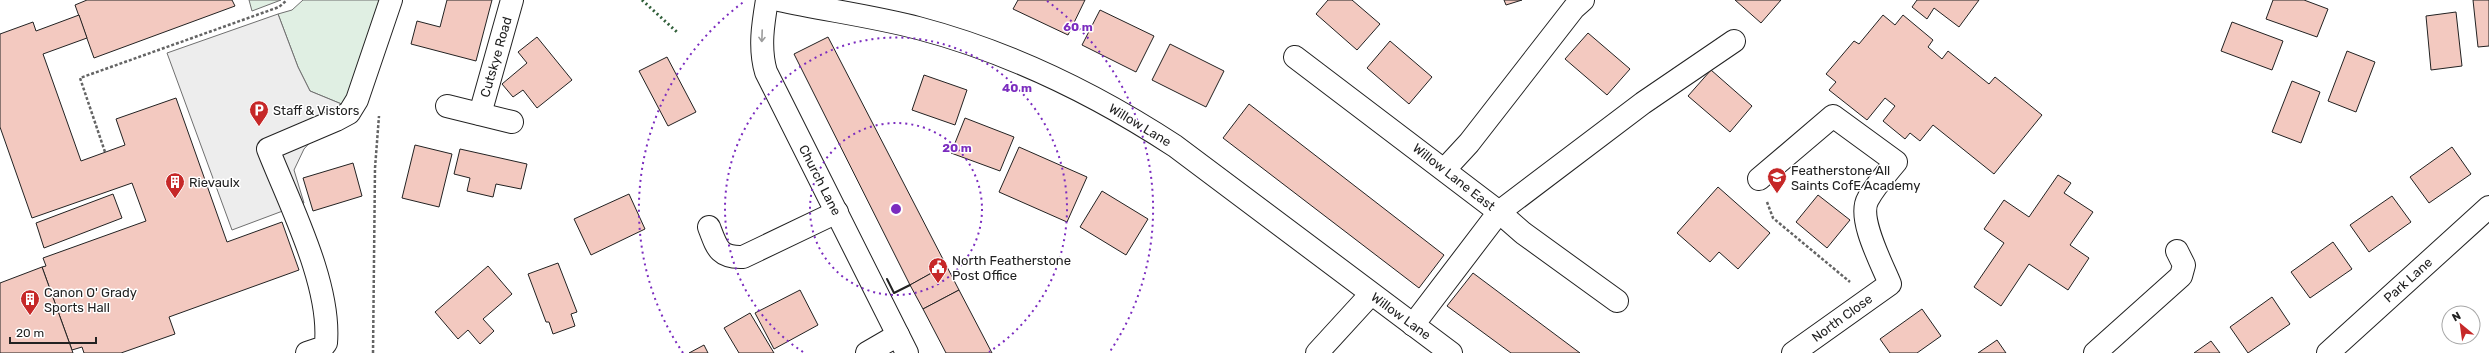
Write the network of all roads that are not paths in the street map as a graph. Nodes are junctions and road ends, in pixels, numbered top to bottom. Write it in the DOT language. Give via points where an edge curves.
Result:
graph roads {
  1 [pos="391,0"];
  2 [pos="512,0"];
  3 [pos="778,0"];
  4 [pos="1583,0"];
  5 [pos="1734,40"];
  6 [pos="1295,57"];
  7 [pos="447,106"];
  8 [pos="480,114"];
  9 [pos="512,122"];
  10 [pos="1445,169"];
  11 [pos="1759,179"];
  12 [pos="2489,206"];
  13 [pos="837,212"];
  14 [pos="1499,212"];
  15 [pos="709,227"];
  16 [pos="2177,251"];
  17 [pos="1371,294"];
  18 [pos="1617,301"];
  19 [pos="1412,325"];
  20 [pos="903,344"];
  21 [pos="307,353"];
  22 [pos="867,353"];
  23 [pos="1317,353"];
  24 [pos="1451,353"];
  25 [pos="1794,353"];
  26 [pos="2095,353"];
  27 [pos="2328,353"];
  1 -- 21 [label="street" via="357,100 348,113 268,149 312,260 328,321 326,343 322,348"];
  2 -- 8 [label="street, Cutskye Road"];
  3 -- 13 [label="street, Church Lane, one-way" via="762,36 762,59 766,72"];
  3 -- 17 [label="street, Willow Lane" via="918,28 1012,61 1090,96 1133,118 1175,146"];
  4 -- 10 [label="street" via="1574,8 1469,143"];
  5 -- 14 [label="street" via="1643,103"];
  6 -- 10 [label="street, Willow Lane East"];
  7 -- 8 [label="street, Cutskye Road"];
  8 -- 9 [label="street, Cutskye Road"];
  10 -- 14 [label="street, Willow Lane East"];
  11 -- 25 [label="street, North Close" via="1833,116 1896,162 1867,200 1865,214 1871,237 1890,284"];
  12 -- 27 [label="street, Park Lane"];
  13 -- 15 [label="street" via="744,257 728,257 721,253"];
  13 -- 20 [label="street, Church Lane"];
  14 -- 18 [label="street" via="1523,233"];
  14 -- 19 [label="street, Willow Lane East"];
  16 -- 26 [label="street" via="2184,265 2181,276"];
  17 -- 19 [label="street, Willow Lane"];
  17 -- 23 [label="street"];
  19 -- 24 [label="street, Willow Lane"];
  20 -- 22 [label="street"];
}
